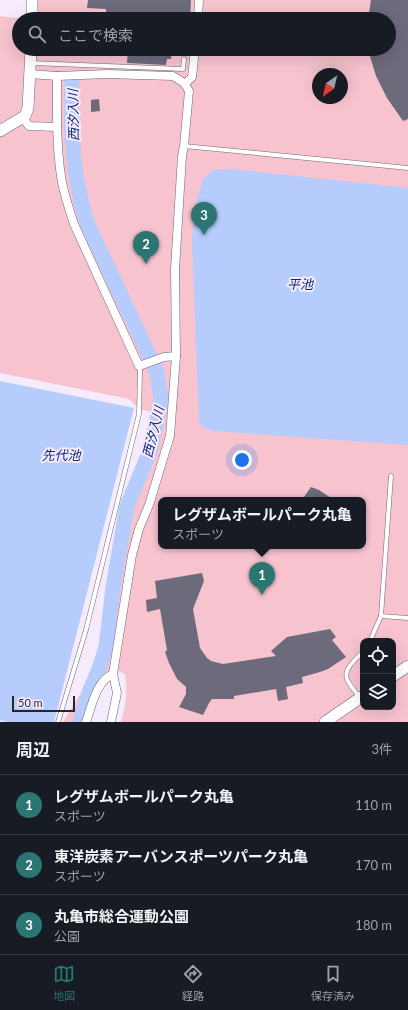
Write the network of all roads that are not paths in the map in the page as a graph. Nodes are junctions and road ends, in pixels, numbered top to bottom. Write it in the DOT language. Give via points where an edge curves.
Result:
graph roads {
  1 [pos="32,0"];
  2 [pos="199,0"];
  3 [pos="32,12"];
  4 [pos="198,12"];
  5 [pos="31,56"];
  6 [pos="194,56"];
  7 [pos="184,59"];
  8 [pos="31,68"];
  9 [pos="57,76"];
  10 [pos="185,84"];
  11 [pos="22,117"];
  12 [pos="57,128"];
  13 [pos="0,131"];
  14 [pos="184,146"];
  15 [pos="408,168"];
  16 [pos="176,356"];
  17 [pos="139,366"];
  18 [pos="391,476"];
  19 [pos="381,616"];
  20 [pos="408,618"];
  21 [pos="371,638"];
  22 [pos="360,655"];
  23 [pos="408,666"];
  24 [pos="113,674"];
  25 [pos="396,674"];
  26 [pos="360,695"];
  27 [pos="360,698"];
  28 [pos="58,722"];
  29 [pos="86,722"];
  30 [pos="111,722"];
  31 [pos="325,722"];
  1 -- 3 [label="street"];
  2 -- 4 [label="street"];
  5 -- 8 [label="street"];
  6 -- 10 [label="street" via="192,77"];
  7 -- 8 [label="lane" via="183,69"];
  8 -- 9 [label="street"];
  8 -- 11 [label="street" via="28,108"];
  9 -- 10 [label="street" via="173,76"];
  9 -- 12 [label="street"];
  10 -- 14 [label="street" via="189,96"];
  11 -- 12 [label="street" via="29,126"];
  11 -- 13 [label="street"];
  12 -- 17 [label="street" via="61,176 74,224"];
  14 -- 15 [label="lane"];
  14 -- 16 [label="street" via="175,269"];
  16 -- 17 [label="street" via="164,357"];
  16 -- 24 [label="street" via="170,436 132,555"];
  17 -- 28 [label="lane" via="139,414 86,630"];
  18 -- 19 [label="lane"];
  19 -- 20 [label="lane"];
  19 -- 21 [label="lane"];
  22 -- 26 [label="lane" via="347,672 346,678"];
  23 -- 25 [label="street"];
  24 -- 29 [label="street" via="106,677 96,693"];
  24 -- 30 [label="street" via="117,692"];
  27 -- 31 [label="street"];
}
